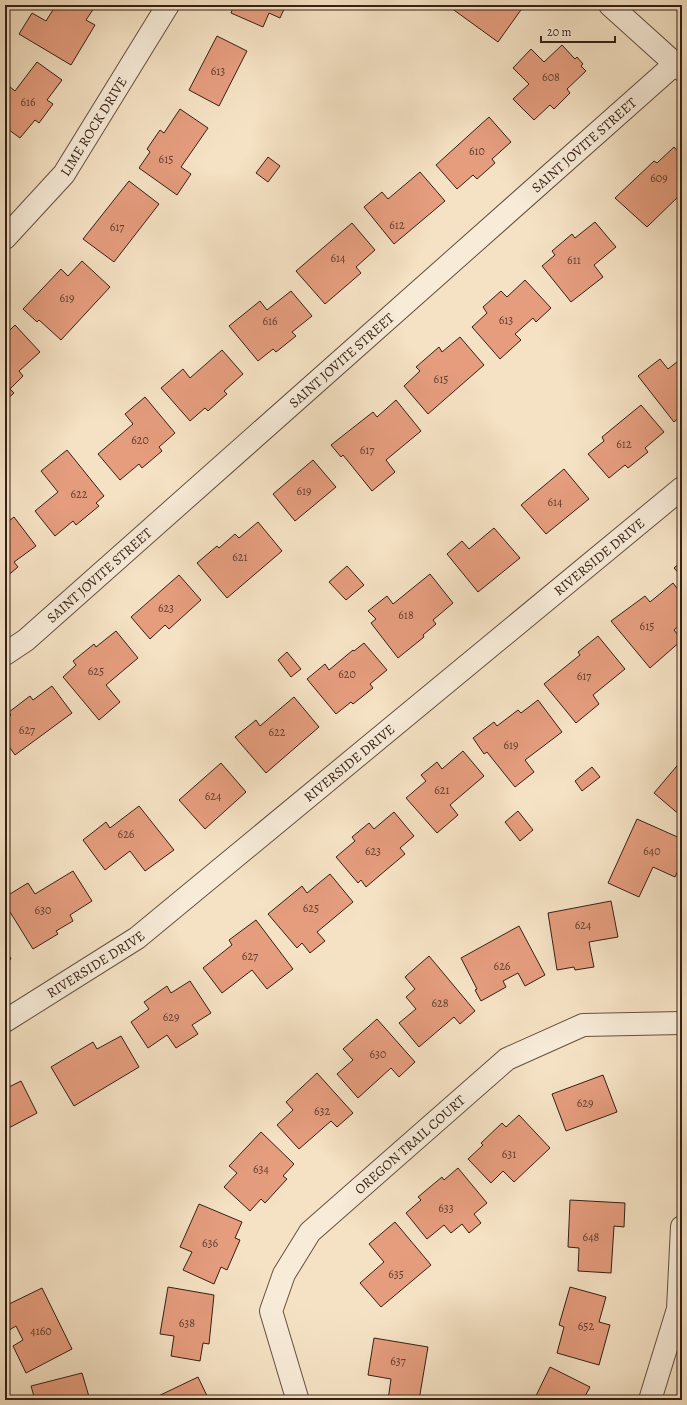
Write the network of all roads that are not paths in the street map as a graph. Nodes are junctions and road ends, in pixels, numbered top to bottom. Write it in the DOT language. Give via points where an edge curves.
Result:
graph roads {
  1 [pos="168,5"];
  2 [pos="610,5"];
  3 [pos="679,67"];
  4 [pos="5,238"];
  5 [pos="682,488"];
  6 [pos="5,654"];
  7 [pos="5,1021"];
  8 [pos="682,1023"];
  9 [pos="682,1227"];
  10 [pos="674,1350"];
  11 [pos="297,1398"];
  12 [pos="650,1400"];
  1 -- 4 [label="street, LIME ROCK DRIVE" via="64,174"];
  2 -- 3 [label="street"];
  3 -- 6 [label="street, SAINT JOVITE STREET" via="26,640"];
  5 -- 7 [label="street, RIVERSIDE DRIVE" via="137,938"];
  8 -- 11 [label="street, OREGON TRAIL COURT" via="583,1024 507,1059 310,1232 284,1274 271,1311"];
  9 -- 10 [label="street"];
  10 -- 12 [label="street"];
}
